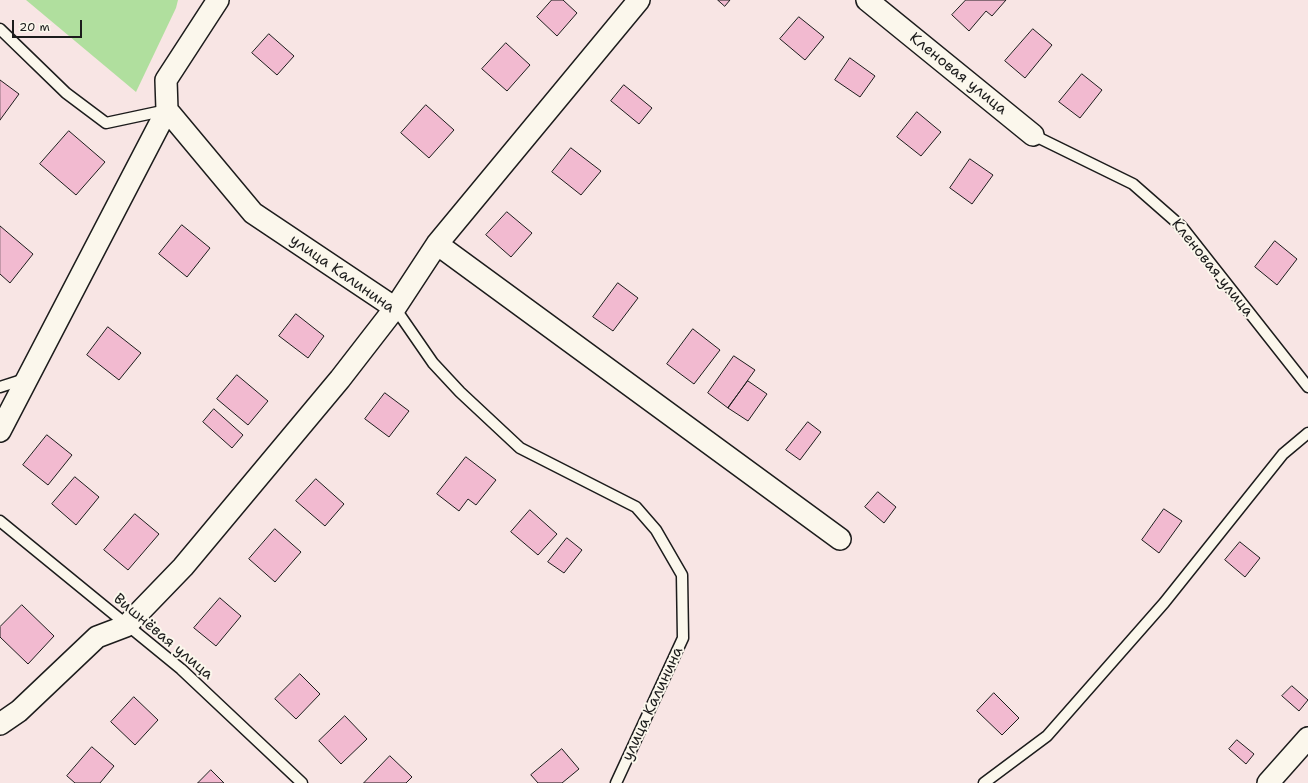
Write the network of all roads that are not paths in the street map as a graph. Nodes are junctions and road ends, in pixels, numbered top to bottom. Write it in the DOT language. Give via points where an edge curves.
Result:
graph roads {
  1 [pos="218,0"];
  2 [pos="640,0"];
  3 [pos="867,0"];
  4 [pos="0,29"];
  5 [pos="167,110"];
  6 [pos="1033,135"];
  7 [pos="437,244"];
  8 [pos="395,308"];
  9 [pos="26,380"];
  10 [pos="0,387"];
  11 [pos="1308,387"];
  12 [pos="0,431"];
  13 [pos="1308,433"];
  14 [pos="0,520"];
  15 [pos="840,539"];
  16 [pos="126,626"];
  17 [pos="0,724"];
  18 [pos="1308,738"];
  19 [pos="302,783"];
  20 [pos="616,783"];
  21 [pos="984,783"];
  22 [pos="1268,783"];
  1 -- 5 [label="street" via="166,80"];
  2 -- 7 [label="street"];
  3 -- 6 [label="street, Кленовая улица"];
  4 -- 5 [label="lane" via="66,93 106,123"];
  5 -- 8 [label="street, улица Калинина" via="253,212"];
  5 -- 9 [label="street"];
  6 -- 11 [label="lane, Кленовая улица" via="1133,184 1182,227"];
  7 -- 8 [label="street"];
  7 -- 15 [label="street"];
  8 -- 16 [label="street" via="340,379 183,567"];
  8 -- 20 [label="lane, улица Калинина" via="433,363 520,448 636,506 656,530 682,575 683,638"];
  9 -- 10 [label="lane"];
  9 -- 12 [label="street"];
  13 -- 21 [label="lane" via="1283,454 1164,603 1047,736"];
  14 -- 16 [label="lane, Вишнёвая улица"];
  16 -- 17 [label="street" via="97,637 20,711"];
  16 -- 19 [label="lane, Вишнёвая улица" via="181,669"];
  18 -- 22 [label="street"];
}
